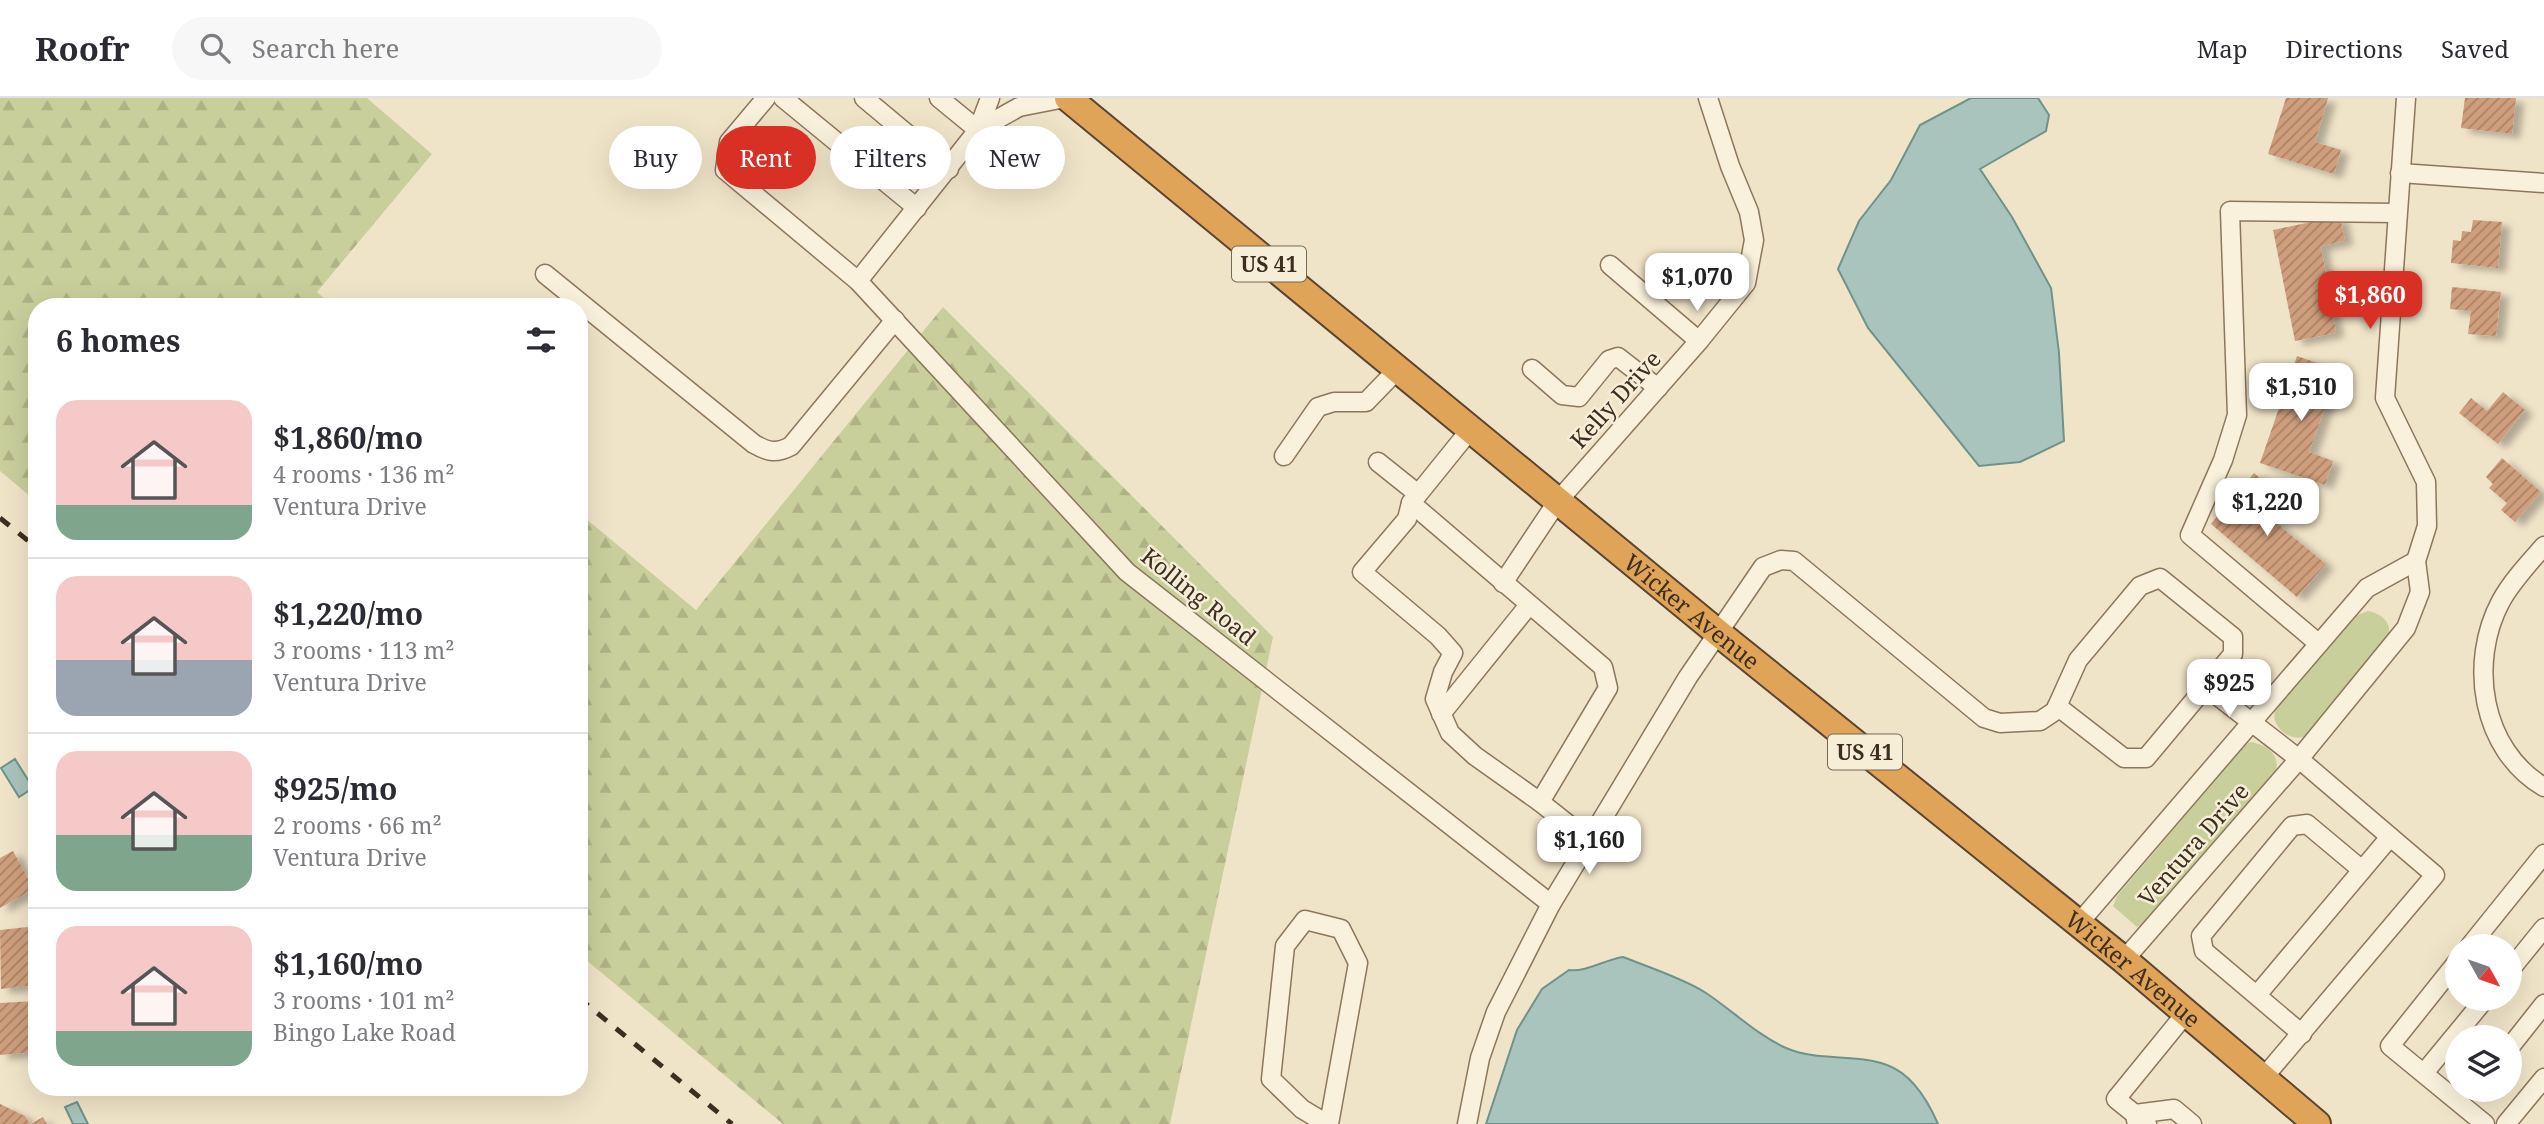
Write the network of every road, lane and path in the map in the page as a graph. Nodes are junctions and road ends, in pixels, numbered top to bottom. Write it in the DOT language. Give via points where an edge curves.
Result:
graph roads {
  1 [pos="766,98"];
  2 [pos="783,98"];
  3 [pos="864,98"];
  4 [pos="939,98"];
  5 [pos="990,98"];
  6 [pos="1066,98"];
  7 [pos="1708,98"];
  8 [pos="2406,98"];
  9 [pos="898,126"];
  10 [pos="973,126"];
  11 [pos="980,126"];
  12 [pos="985,126"];
  13 [pos="965,147"];
  14 [pos="951,166"];
  15 [pos="2400,173"];
  16 [pos="2544,183"];
  17 [pos="933,189"];
  18 [pos="917,208"];
  19 [pos="2396,213"];
  20 [pos="1610,265"];
  21 [pos="545,274"];
  22 [pos="858,281"];
  23 [pos="575,298"];
  24 [pos="588,309"];
  25 [pos="895,320"];
  26 [pos="1699,341"];
  27 [pos="1532,369"];
  28 [pos="1397,370"];
  29 [pos="1658,388"];
  30 [pos="1470,429"];
  31 [pos="1284,456"];
  32 [pos="1378,462"];
  33 [pos="1415,499"];
  34 [pos="1557,502"];
  35 [pos="2544,546"];
  36 [pos="2416,561"];
  37 [pos="1503,583"];
  38 [pos="1529,605"];
  39 [pos="1717,632"];
  40 [pos="2318,643"];
  41 [pos="2206,687"];
  42 [pos="2057,706"];
  43 [pos="1441,714"];
  44 [pos="2252,722"];
  45 [pos="2299,759"];
  46 [pos="2544,787"];
  47 [pos="1540,802"];
  48 [pos="2390,837"];
  49 [pos="1588,840"];
  50 [pos="2544,854"];
  51 [pos="2362,870"];
  52 [pos="1551,904"];
  53 [pos="2079,923"];
  54 [pos="2544,928"];
  55 [pos="2479,934"];
  56 [pos="2522,955"];
  57 [pos="2124,960"];
  58 [pos="2445,977"];
  59 [pos="2257,995"];
  60 [pos="2544,1004"];
  61 [pos="2474,1012"];
  62 [pos="2186,1013"];
  63 [pos="2522,1032"];
  64 [pos="2302,1034"];
  65 [pos="2424,1073"];
  66 [pos="2264,1077"];
  67 [pos="2544,1078"];
  68 [pos="2464,1102"];
  69 [pos="2462,1105"];
  70 [pos="2140,1121"];
  71 [pos="2308,1121"];
  72 [pos="1328,1124"];
  73 [pos="1467,1124"];
  74 [pos="2192,1124"];
  75 [pos="2484,1124"];
  76 [pos="2506,1124"];
  1 -- 22 [label="street, Kolling Road" via="729,142 725,170"];
  2 -- 18 [label="street"];
  3 -- 9 [label="street"];
  4 -- 10 [label="street"];
  5 -- 11 [label="street"];
  6 -- 12 [label="street" via="1019,107"];
  6 -- 28 [label="highway, Wicker Avenue / US 41"];
  7 -- 26 [label="street, Kelly Drive" via="1749,212 1754,240 1746,283"];
  8 -- 15 [label="street, Ventura Drive"];
  13 -- 14 [label="street"];
  15 -- 16 [label="street"];
  15 -- 19 [label="street, Ventura Drive"];
  17 -- 18 [label="street"];
  18 -- 22 [label="street"];
  19 -- 36 [label="street, Ventura Drive" via="2385,398 2426,482 2427,526"];
  19 -- 40 [label="street" via="2230,211 2237,415 2190,535"];
  20 -- 26 [label="street"];
  21 -- 23 [label="street"];
  22 -- 25 [label="street, Kolling Road"];
  24 -- 25 [label="street" via="754,444 780,452 791,446"];
  25 -- 52 [label="street, Kolling Road" via="1127,572"];
  26 -- 29 [label="street, Kelly Drive"];
  27 -- 29 [label="street" via="1562,395 1578,397 1609,360 1618,356"];
  28 -- 30 [label="highway, Wicker Avenue / US 41"];
  28 -- 31 [label="street" via="1366,402 1318,407"];
  29 -- 34 [label="street, Kelly Drive"];
  30 -- 33 [label="street"];
  30 -- 34 [label="highway, Wicker Avenue / US 41"];
  32 -- 33 [label="street"];
  33 -- 37 [label="street"];
  33 -- 43 [label="street" via="1407,519 1362,572 1453,653 1435,699"];
  34 -- 37 [label="street, Kelly Drive"];
  34 -- 39 [label="highway, Wicker Avenue / US 41"];
  35 -- 46 [label="street" via="2501,601 2487,636 2483,664 2484,692 2500,741 2520,769"];
  36 -- 40 [label="street, Ventura Drive" via="2367,588"];
  36 -- 45 [label="street, Ventura Drive" via="2420,592 2406,628"];
  37 -- 38 [label="street"];
  38 -- 43 [label="street"];
  38 -- 47 [label="street" via="1603,667 1608,688"];
  39 -- 42 [label="street" via="1763,567 1794,561 1984,718 2000,723 2040,721"];
  39 -- 49 [label="street"];
  39 -- 53 [label="highway, Wicker Avenue / US 41"];
  40 -- 44 [label="street, Ventura Drive"];
  41 -- 42 [label="street" via="2146,758 2124,758"];
  41 -- 42 [label="street" via="2233,654 2232,636 2160,578 2140,586 2078,660"];
  41 -- 44 [label="street"];
  43 -- 47 [label="street" via="1450,733 1475,756"];
  44 -- 45 [label="street"];
  44 -- 53 [label="street, Ventura Drive"];
  45 -- 48 [label="street"];
  45 -- 57 [label="street, Ventura Drive"];
  47 -- 49 [label="street"];
  48 -- 51 [label="street"];
  48 -- 64 [label="street" via="2434,875"];
  49 -- 52 [label="street"];
  50 -- 55 [label="street"];
  51 -- 59 [label="street"];
  51 -- 59 [label="street" via="2306,824 2292,826 2220,910 2201,936 2204,951"];
  52 -- 73 [label="street" via="1496,1012 1480,1058"];
  53 -- 57 [label="highway, Wicker Avenue / US 41"];
  54 -- 56 [label="street"];
  57 -- 62 [label="highway, Wicker Avenue / US 41"];
  58 -- 65 [label="street" via="2390,1046"];
  59 -- 64 [label="street"];
  60 -- 63 [label="street"];
  61 -- 65 [label="street"];
  62 -- 66 [label="highway, Wicker Avenue / US 41"];
  62 -- 70 [label="street" via="2116,1100"];
  64 -- 66 [label="street"];
  65 -- 69 [label="street"];
  66 -- 71 [label="highway, Wicker Avenue / US 41"];
  67 -- 76 [label="street"];
  68 -- 69 [label="street"];
  69 -- 75 [label="street"];
  70 -- 74 [label="street" via="2174,1109"];
  72 -- 72 [label="street" via="1358,963 1341,929 1305,920 1285,946 1271,1079 1302,1109"];
}
